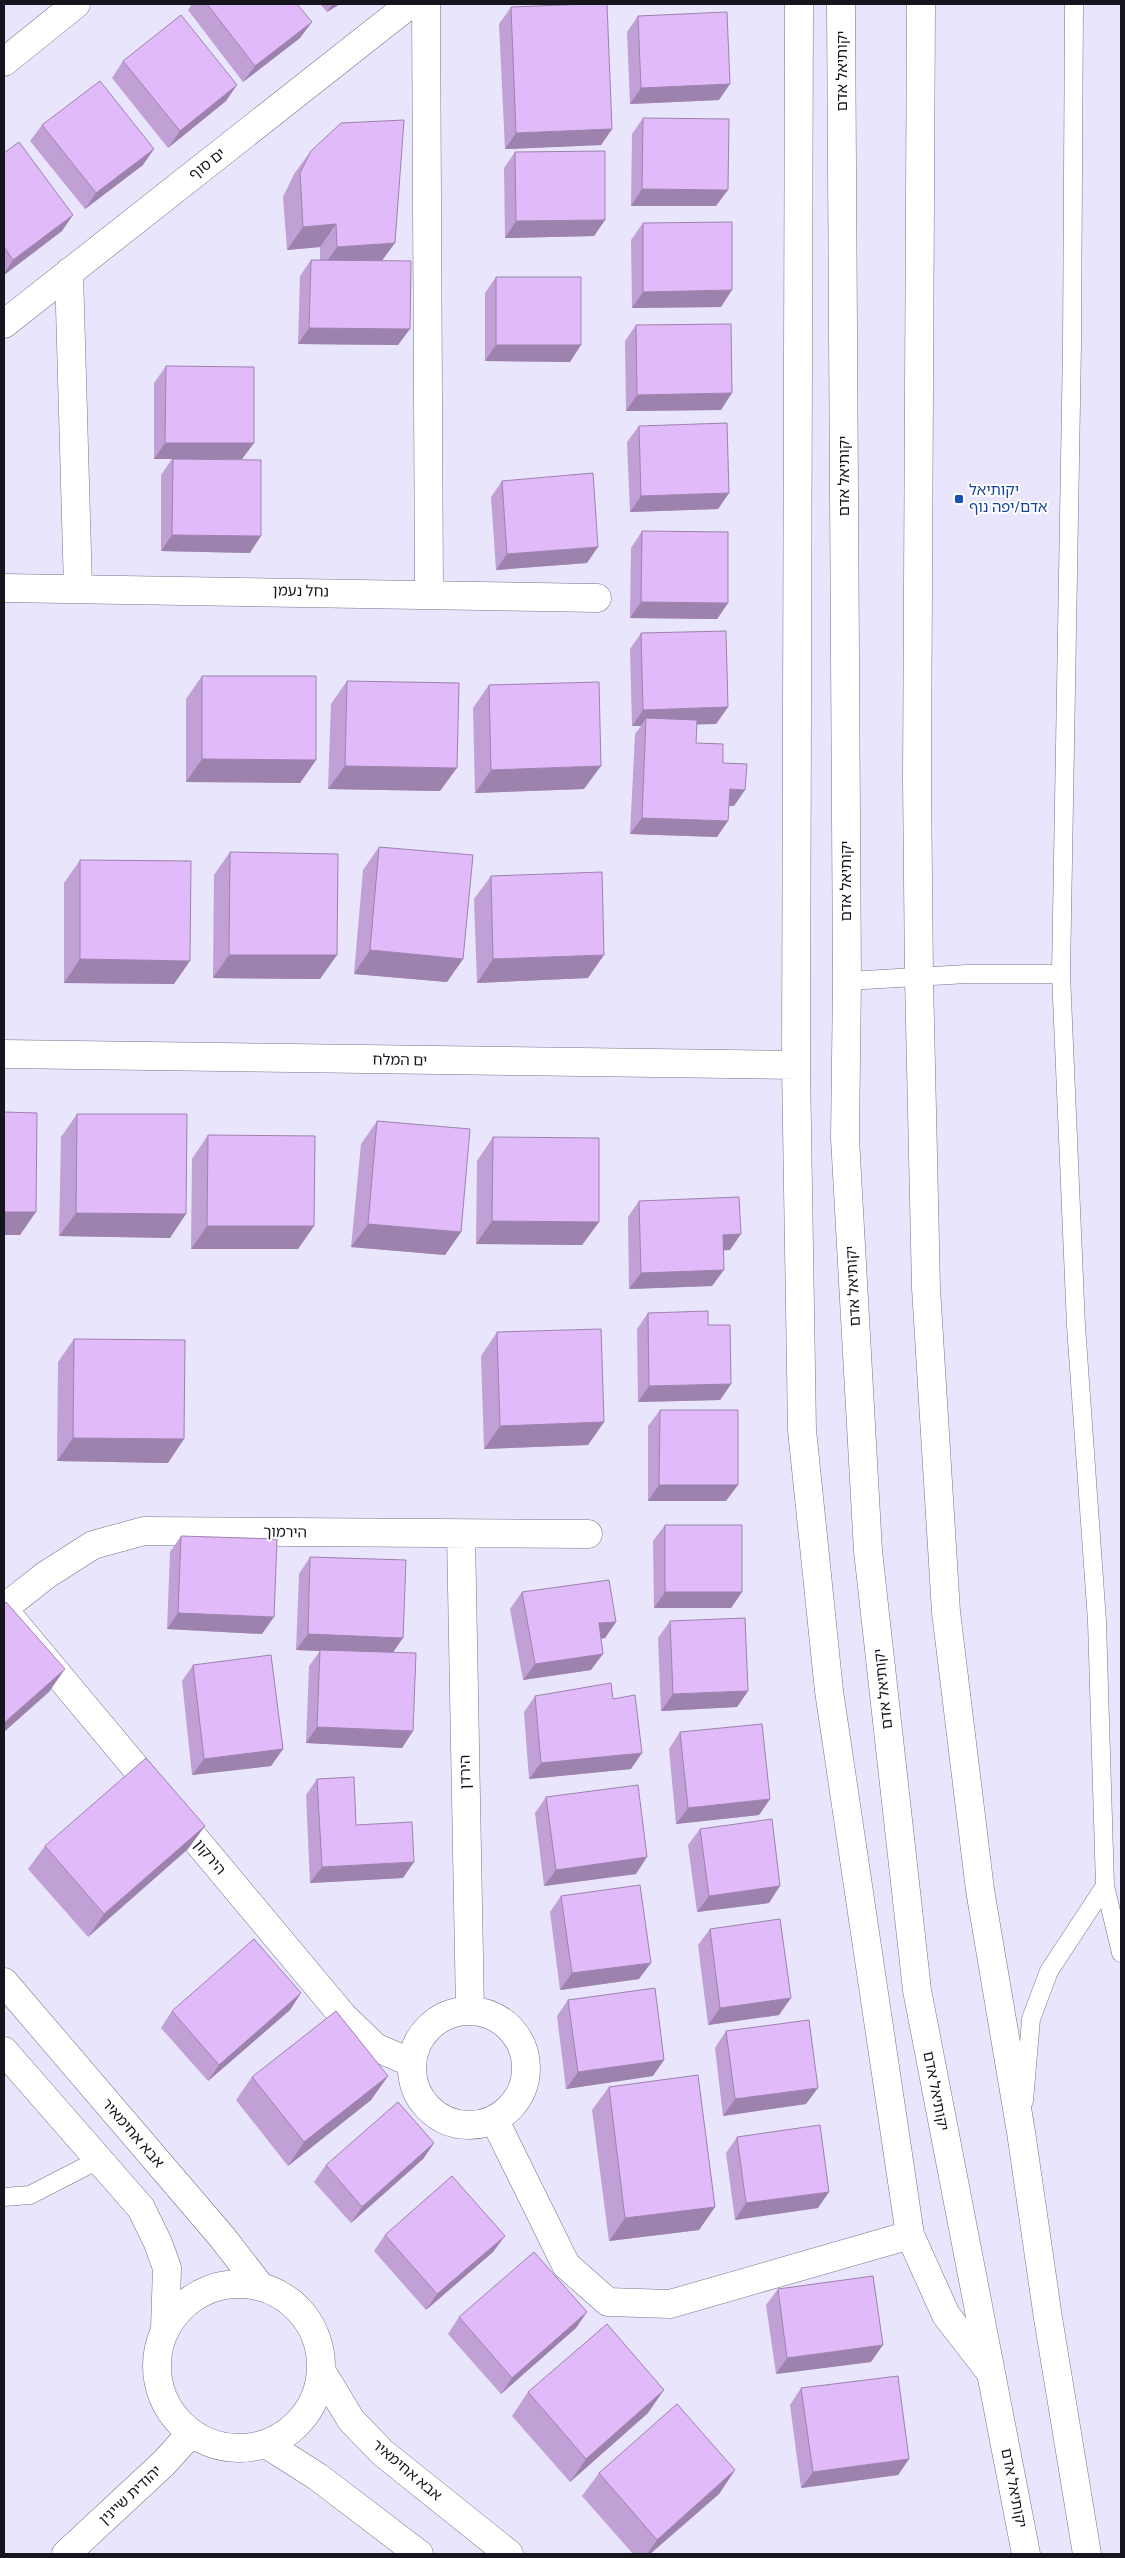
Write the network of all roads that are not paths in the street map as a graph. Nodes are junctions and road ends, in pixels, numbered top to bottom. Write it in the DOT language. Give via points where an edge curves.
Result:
graph roads {
  1 [pos="76,4"];
  2 [pos="410,4"];
  3 [pos="426,4"];
  4 [pos="799,4"];
  5 [pos="841,4"];
  6 [pos="921,4"];
  7 [pos="1074,4"];
  8 [pos="4,62"];
  9 [pos="69,272"];
  10 [pos="4,324"];
  11 [pos="4,588"];
  12 [pos="78,588"];
  13 [pos="430,594"];
  14 [pos="597,598"];
  15 [pos="1061,974"];
  16 [pos="918,978"];
  17 [pos="847,980"];
  18 [pos="4,1054"];
  19 [pos="796,1065"];
  20 [pos="461,1534"];
  21 [pos="588,1534"];
  22 [pos="4,1609"];
  23 [pos="1104,1886"];
  24 [pos="1121,1953"];
  25 [pos="4,1982"];
  26 [pos="470,2010"];
  27 [pos="4,2051"];
  28 [pos="412,2063"];
  29 [pos="494,2119"];
  30 [pos="1021,2132"];
  31 [pos="100,2159"];
  32 [pos="4,2197"];
  33 [pos="910,2235"];
  34 [pos="260,2286"];
  35 [pos="165,2329"];
  36 [pos="322,2372"];
  37 [pos="990,2372"];
  38 [pos="191,2433"];
  39 [pos="266,2444"];
  40 [pos="66,2554"];
  41 [pos="419,2554"];
  42 [pos="509,2554"];
  43 [pos="1026,2554"];
  44 [pos="1087,2554"];
  1 -- 8 [label="street"];
  2 -- 9 [label="street, ים סוף"];
  3 -- 13 [label="street"];
  4 -- 19 [label="street"];
  5 -- 17 [label="street, יקותיאל אדם"];
  6 -- 16 [label="street" via="916,779"];
  7 -- 15 [label="lane" via="1072,346"];
  9 -- 10 [label="street, ים סוף"];
  9 -- 12 [label="street"];
  11 -- 12 [label="street, נחל נעמן"];
  12 -- 13 [label="street, נחל נעמן"];
  13 -- 14 [label="street, נחל נעמן"];
  15 -- 16 [label="lane" via="967,974"];
  15 -- 23 [label="lane" via="1076,1326 1096,1621"];
  16 -- 17 [label="lane"];
  16 -- 30 [label="street" via="926,1288 946,1612 980,1890"];
  17 -- 37 [label="street, יקותיאל אדם" via="845,1138 868,1551 917,1990"];
  18 -- 19 [label="street, ים המלח"];
  19 -- 33 [label="street" via="802,1430 829,1691"];
  20 -- 21 [label="street, הירמוך"];
  20 -- 22 [label="street, הירמוך" via="144,1530 93,1545 46,1575"];
  20 -- 26 [label="street, הירדן"];
  22 -- 28 [label="street, הירקון" via="343,2016 376,2047"];
  23 -- 24 [label="lane"];
  23 -- 30 [label="lane" via="1049,1971 1031,2019"];
  25 -- 34 [label="street, אבא אחימאיר"];
  26 -- 28 [label="street" via="437,2020 416,2046"];
  26 -- 29 [label="street" via="502,2020 523,2047 525,2081 519,2096 508,2110"];
  27 -- 31 [label="street"];
  28 -- 29 [label="street" via="413,2080 429,2110 460,2124"];
  29 -- 33 [label="street" via="566,2265 608,2302 670,2304"];
  30 -- 44 [label="street"];
  31 -- 32 [label="lane" via="30,2195"];
  31 -- 35 [label="street" via="141,2208 158,2244 167,2268"];
  33 -- 37 [label="street" via="946,2315"];
  34 -- 35 [label="street" via="227,2284 206,2291 174,2312"];
  34 -- 36 [label="street" via="279,2293 300,2309 315,2333"];
  35 -- 38 [label="street" via="156,2367 160,2391 172,2416"];
  36 -- 39 [label="street" via="317,2394 307,2413 289,2432"];
  36 -- 42 [label="street, אבא אחימאיר" via="350,2420 382,2453"];
  37 -- 43 [label="street, יקותיאל אדם"];
  38 -- 39 [label="street" via="208,2444 224,2448"];
  38 -- 40 [label="street, יהודית שיינין" via="164,2463"];
  39 -- 41 [label="street" via="318,2477"];
}
